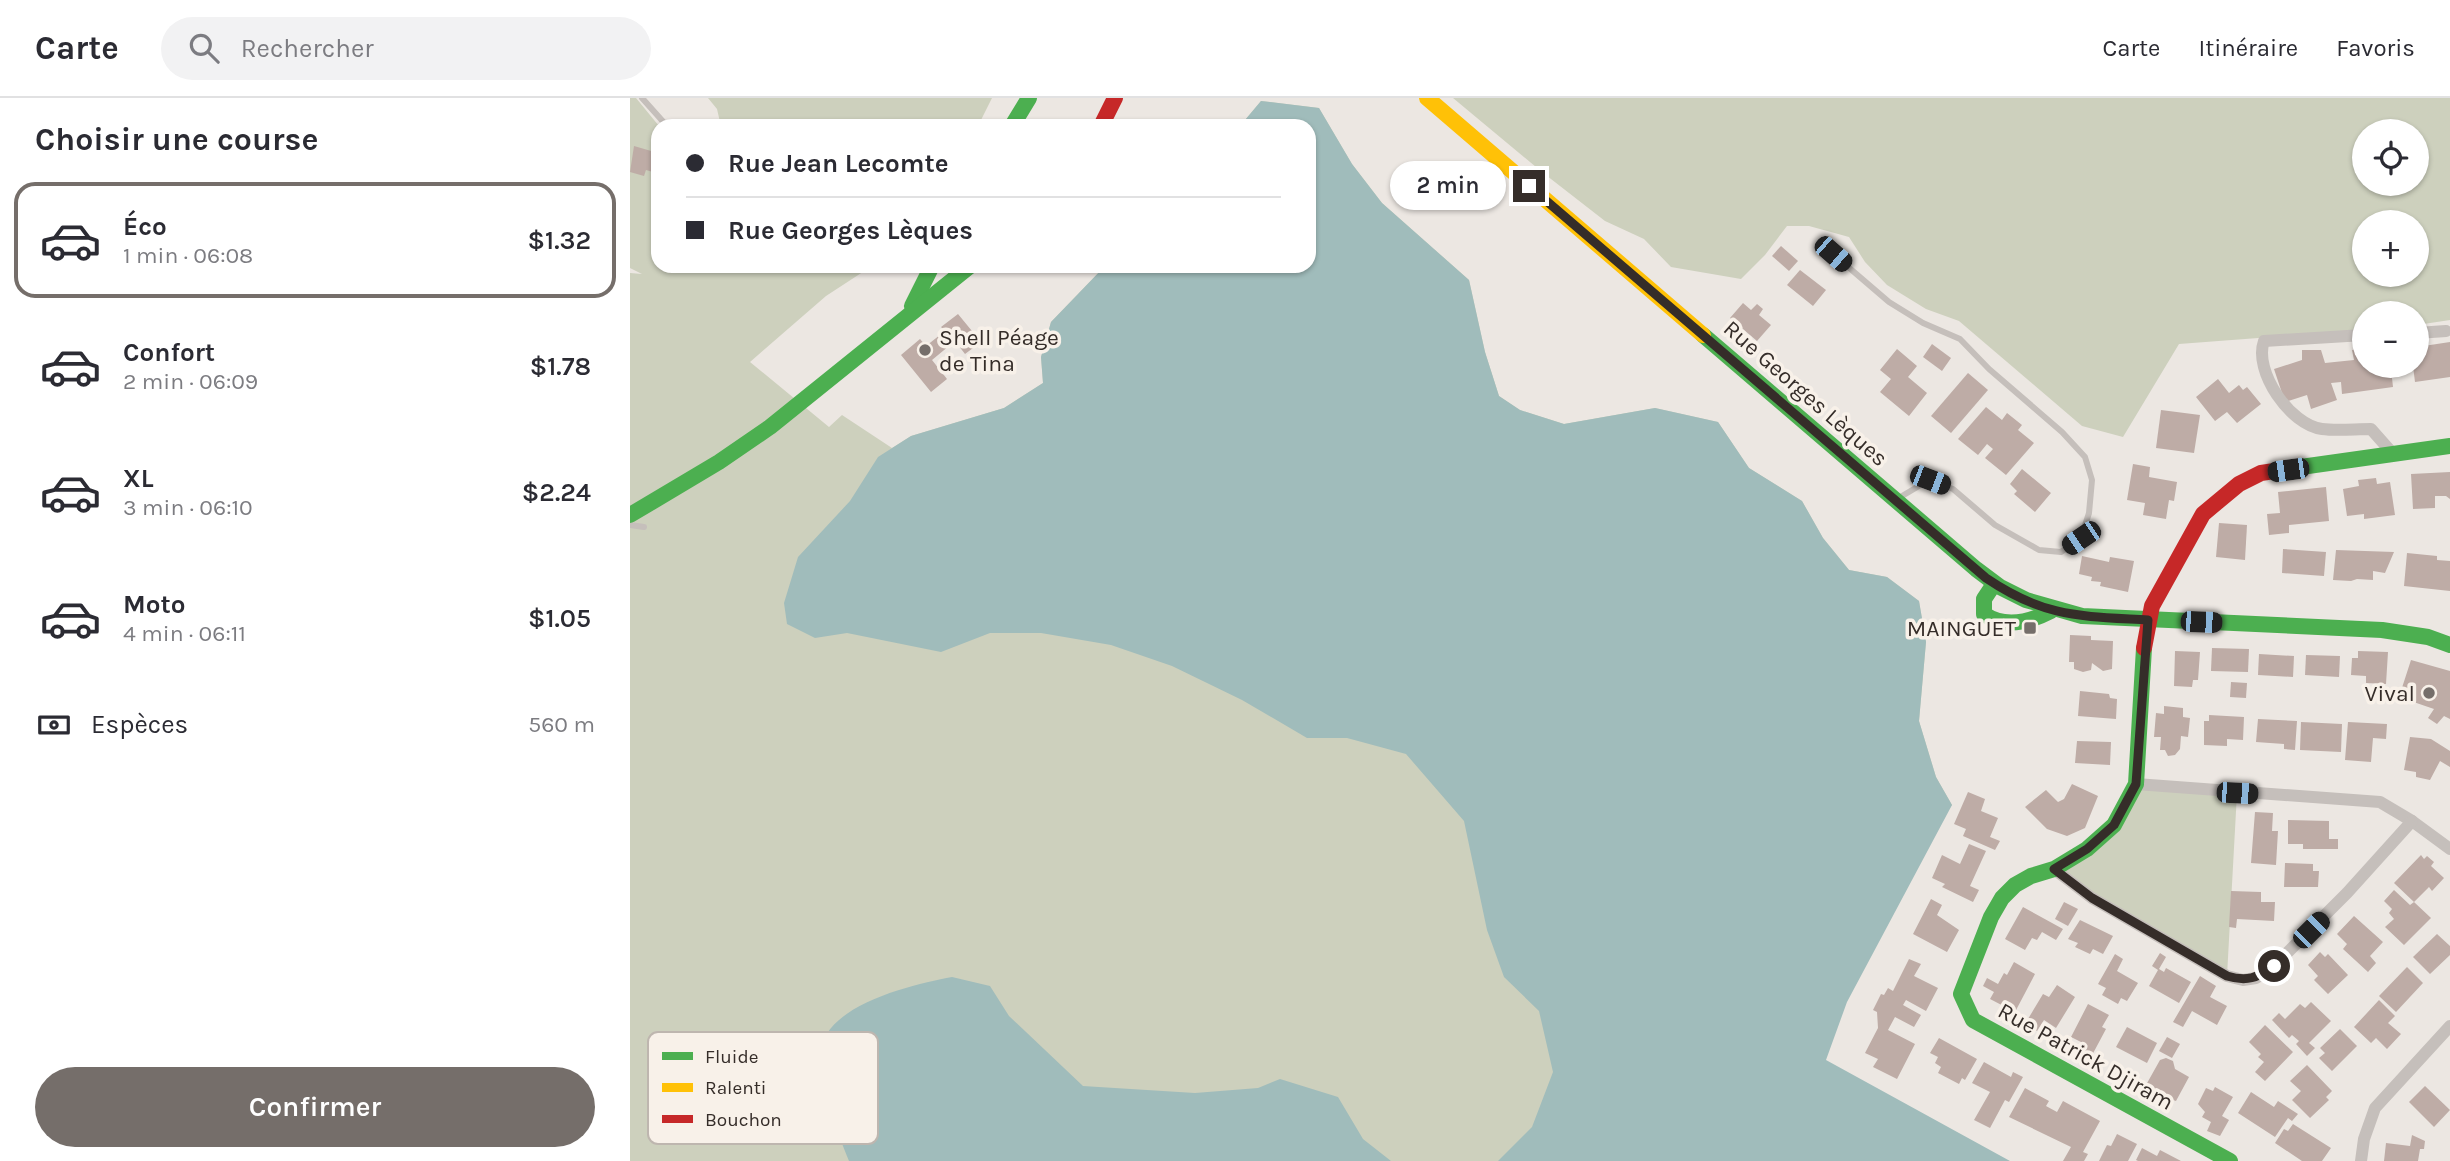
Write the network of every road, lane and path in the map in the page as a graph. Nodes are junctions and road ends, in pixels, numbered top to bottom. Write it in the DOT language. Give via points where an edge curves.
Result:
graph roads {
  1 [pos="642,98"];
  2 [pos="1028,98"];
  3 [pos="1115,98"];
  4 [pos="1427,98"];
  5 [pos="661,119"];
  6 [pos="1016,119"];
  7 [pos="1104,119"];
  8 [pos="1833,254"];
  9 [pos="928,273"];
  10 [pos="961,273"];
  11 [pos="909,311"];
  12 [pos="2446,331"];
  13 [pos="2429,332"];
  14 [pos="2352,336"];
  15 [pos="2450,446"];
  16 [pos="2394,455"];
  17 [pos="1895,500"];
  18 [pos="630,515"];
  19 [pos="630,525"];
  20 [pos="644,527"];
  21 [pos="1994,584"];
  22 [pos="2051,611"];
  23 [pos="2148,620"];
  24 [pos="2450,645"];
  25 [pos="2136,784"];
  26 [pos="2412,821"];
  27 [pos="2450,849"];
  28 [pos="2054,869"];
  29 [pos="2450,1027"];
  30 [pos="2230,1161"];
  31 [pos="2361,1161"];
  1 -- 5 [label="lane"];
  2 -- 6 [label="main road"];
  3 -- 7 [label="main road"];
  4 -- 17 [label="main road, Rue Georges Lèques"];
  8 -- 17 [label="lane" via="1889,302 1960,339 2070,440 2085,457 2092,480 2081,538 2061,552 2039,550 1995,524 1953,489 1930,480"];
  9 -- 11 [label="main road"];
  10 -- 11 [label="main road"];
  11 -- 18 [label="main road" via="769,427"];
  12 -- 13 [label="street"];
  14 -- 16 [label="street" via="2264,341 2261,350 2270,385 2289,412 2319,429 2371,429"];
  15 -- 16 [label="main road, Rue Patrick Djiram"];
  16 -- 23 [label="main road, Rue Patrick Djiram" via="2262,473 2239,484 2203,513"];
  17 -- 21 [label="main road, Rue Georges Lèques"];
  19 -- 20 [label="lane"];
  21 -- 22 [label="main road, Rue Georges Lèques"];
  21 -- 22 [label="main road" via="1983,603 1984,614 1994,621 2024,621"];
  22 -- 23 [label="main road, Rue Georges Lèques"];
  23 -- 24 [label="main road, Rue Georges Lèques" via="2382,630"];
  23 -- 25 [label="main road, Rue Patrick Djiram"];
  25 -- 26 [label="street" via="2360,799 2380,802"];
  25 -- 28 [label="main road, Rue Patrick Djiram" via="2114,825"];
  26 -- 27 [label="street"];
  26 -- 28 [label="street" via="2274,966 2256,978 2243,980 2227,976 2092,898"];
  28 -- 30 [label="main road, Rue Patrick Djiram" via="2031,876 2002,898 1965,980 1961,994 1965,1008 1973,1020"];
  29 -- 31 [label="street" via="2375,1108"];
}
